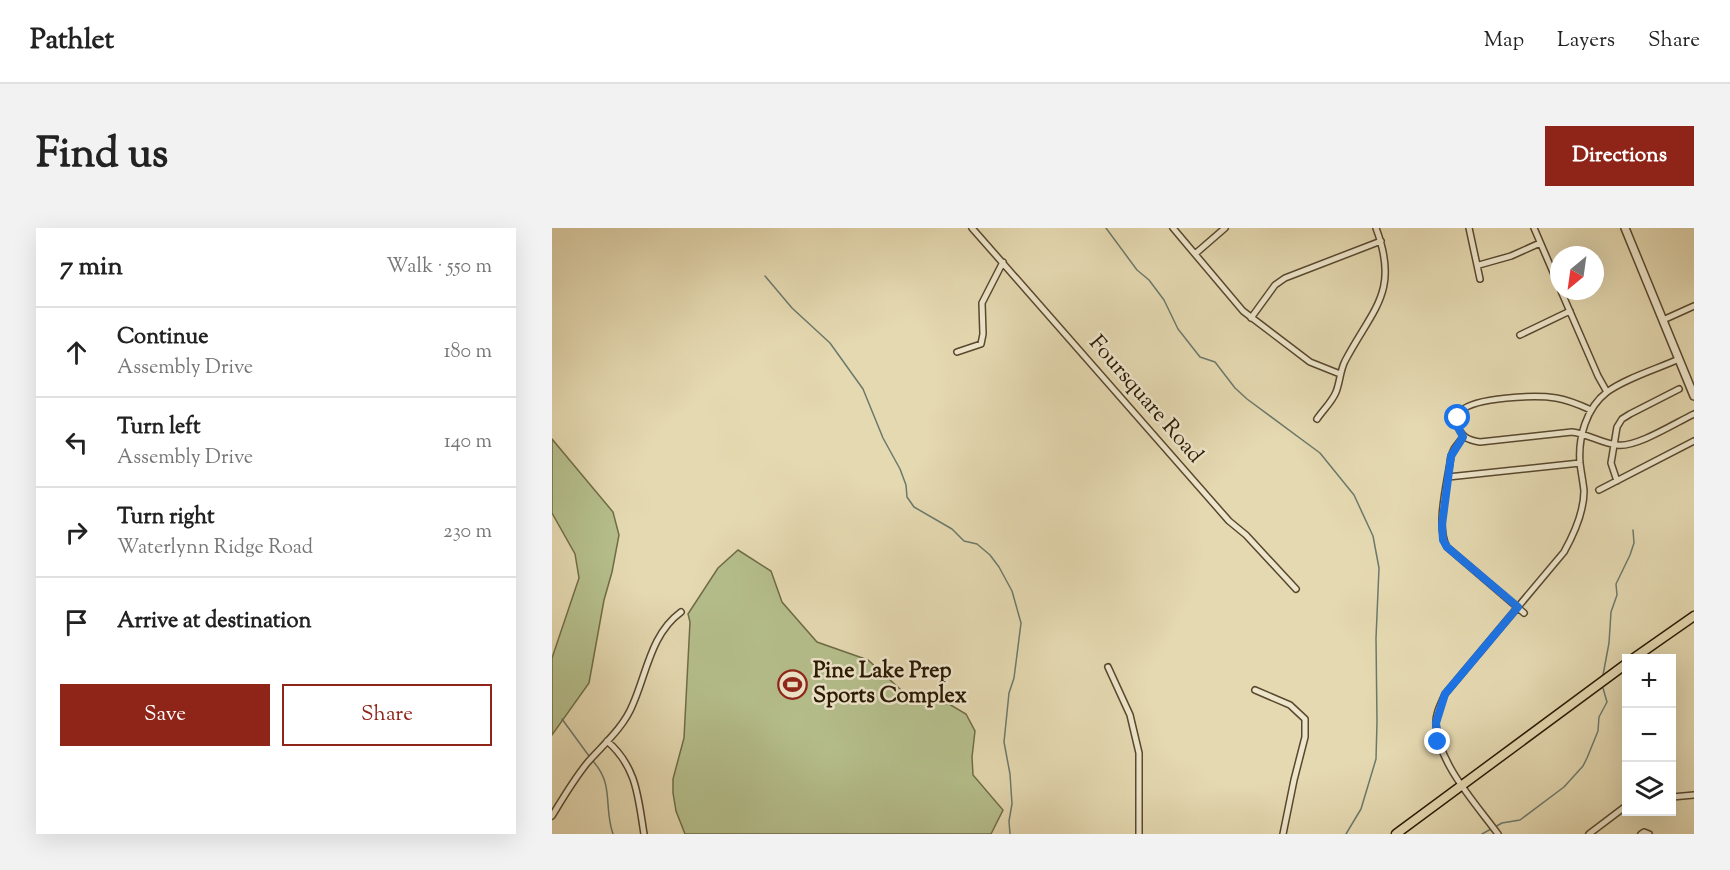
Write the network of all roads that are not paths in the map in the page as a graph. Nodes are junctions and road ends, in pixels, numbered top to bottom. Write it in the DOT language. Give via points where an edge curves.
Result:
graph roads {
  1 [pos="972,228"];
  2 [pos="1173,228"];
  3 [pos="1225,228"];
  4 [pos="1376,228"];
  5 [pos="1468,228"];
  6 [pos="1534,228"];
  7 [pos="1625,228"];
  8 [pos="1381,241"];
  9 [pos="1540,243"];
  10 [pos="1195,254"];
  11 [pos="1003,262"];
  12 [pos="1479,266"];
  13 [pos="1550,266"];
  14 [pos="1480,279"];
  15 [pos="1565,300"];
  16 [pos="1694,306"];
  17 [pos="1570,311"];
  18 [pos="1251,318"];
  19 [pos="1663,320"];
  20 [pos="1520,335"];
  21 [pos="957,352"];
  22 [pos="1679,359"];
  23 [pos="1340,374"];
  24 [pos="1679,389"];
  25 [pos="1607,392"];
  26 [pos="1694,396"];
  27 [pos="1592,410"];
  28 [pos="1694,414"];
  29 [pos="1317,419"];
  30 [pos="1582,433"];
  31 [pos="1463,437"];
  32 [pos="1694,441"];
  33 [pos="1613,445"];
  34 [pos="1580,463"];
  35 [pos="1448,477"];
  36 [pos="1617,481"];
  37 [pos="1599,490"];
  38 [pos="1296,589"];
  39 [pos="1518,607"];
  40 [pos="681,612"];
  41 [pos="1524,613"];
  42 [pos="1694,616"];
  43 [pos="1640,654"];
  44 [pos="1622,667"];
  45 [pos="1108,668"];
  46 [pos="1255,690"];
  47 [pos="607,741"];
  48 [pos="1462,784"];
  49 [pos="1694,795"];
  50 [pos="1676,797"];
  51 [pos="1622,809"];
  52 [pos="552,816"];
  53 [pos="1497,833"];
  54 [pos="644,834"];
  55 [pos="1139,834"];
  56 [pos="1283,834"];
  57 [pos="1395,834"];
  58 [pos="1589,834"];
  59 [pos="1641,834"];
  60 [pos="1649,834"];
  1 -- 11 [label="street, Foursquare Road"];
  2 -- 10 [label="street"];
  3 -- 10 [label="street"];
  4 -- 8 [label="street"];
  5 -- 12 [label="street"];
  6 -- 9 [label="street"];
  7 -- 19 [label="street"];
  8 -- 18 [label="street" via="1285,278 1275,285"];
  8 -- 23 [label="street" via="1387,268 1381,300"];
  9 -- 12 [label="street"];
  9 -- 13 [label="street"];
  10 -- 18 [label="street"];
  11 -- 21 [label="street" via="982,303 981,344"];
  11 -- 38 [label="street, Foursquare Road" via="1229,521"];
  12 -- 14 [label="street"];
  15 -- 17 [label="street"];
  16 -- 19 [label="street"];
  17 -- 20 [label="street"];
  17 -- 25 [label="street"];
  18 -- 23 [label="street" via="1310,362"];
  19 -- 22 [label="street"];
  22 -- 25 [label="street"];
  22 -- 26 [label="street"];
  23 -- 29 [label="street" via="1334,396"];
  24 -- 33 [label="street" via="1622,419"];
  25 -- 27 [label="street"];
  27 -- 30 [label="street"];
  27 -- 31 [label="street" via="1543,397 1473,403 1458,418"];
  28 -- 33 [label="street" via="1637,442"];
  30 -- 31 [label="street" via="1480,442"];
  30 -- 33 [label="street"];
  30 -- 34 [label="street"];
  31 -- 35 [label="street" via="1452,453"];
  32 -- 36 [label="street"];
  33 -- 36 [label="street" via="1611,463"];
  34 -- 35 [label="street"];
  34 -- 39 [label="street" via="1584,491 1573,537"];
  35 -- 39 [label="street" via="1443,540"];
  36 -- 37 [label="street"];
  39 -- 41 [label="street"];
  39 -- 48 [label="street" via="1445,694 1438,710 1438,742"];
  40 -- 47 [label="street" via="658,638 633,706"];
  42 -- 43 [label="main road"];
  44 -- 48 [label="main road"];
  45 -- 55 [label="street" via="1130,715 1139,753"];
  46 -- 56 [label="street" via="1290,705 1305,719 1305,737"];
  47 -- 52 [label="street" via="579,773"];
  47 -- 54 [label="street" via="633,776"];
  48 -- 53 [label="street"];
  48 -- 57 [label="main road"];
  49 -- 50 [label="street"];
  51 -- 58 [label="street"];
  59 -- 60 [label="street"];
}
